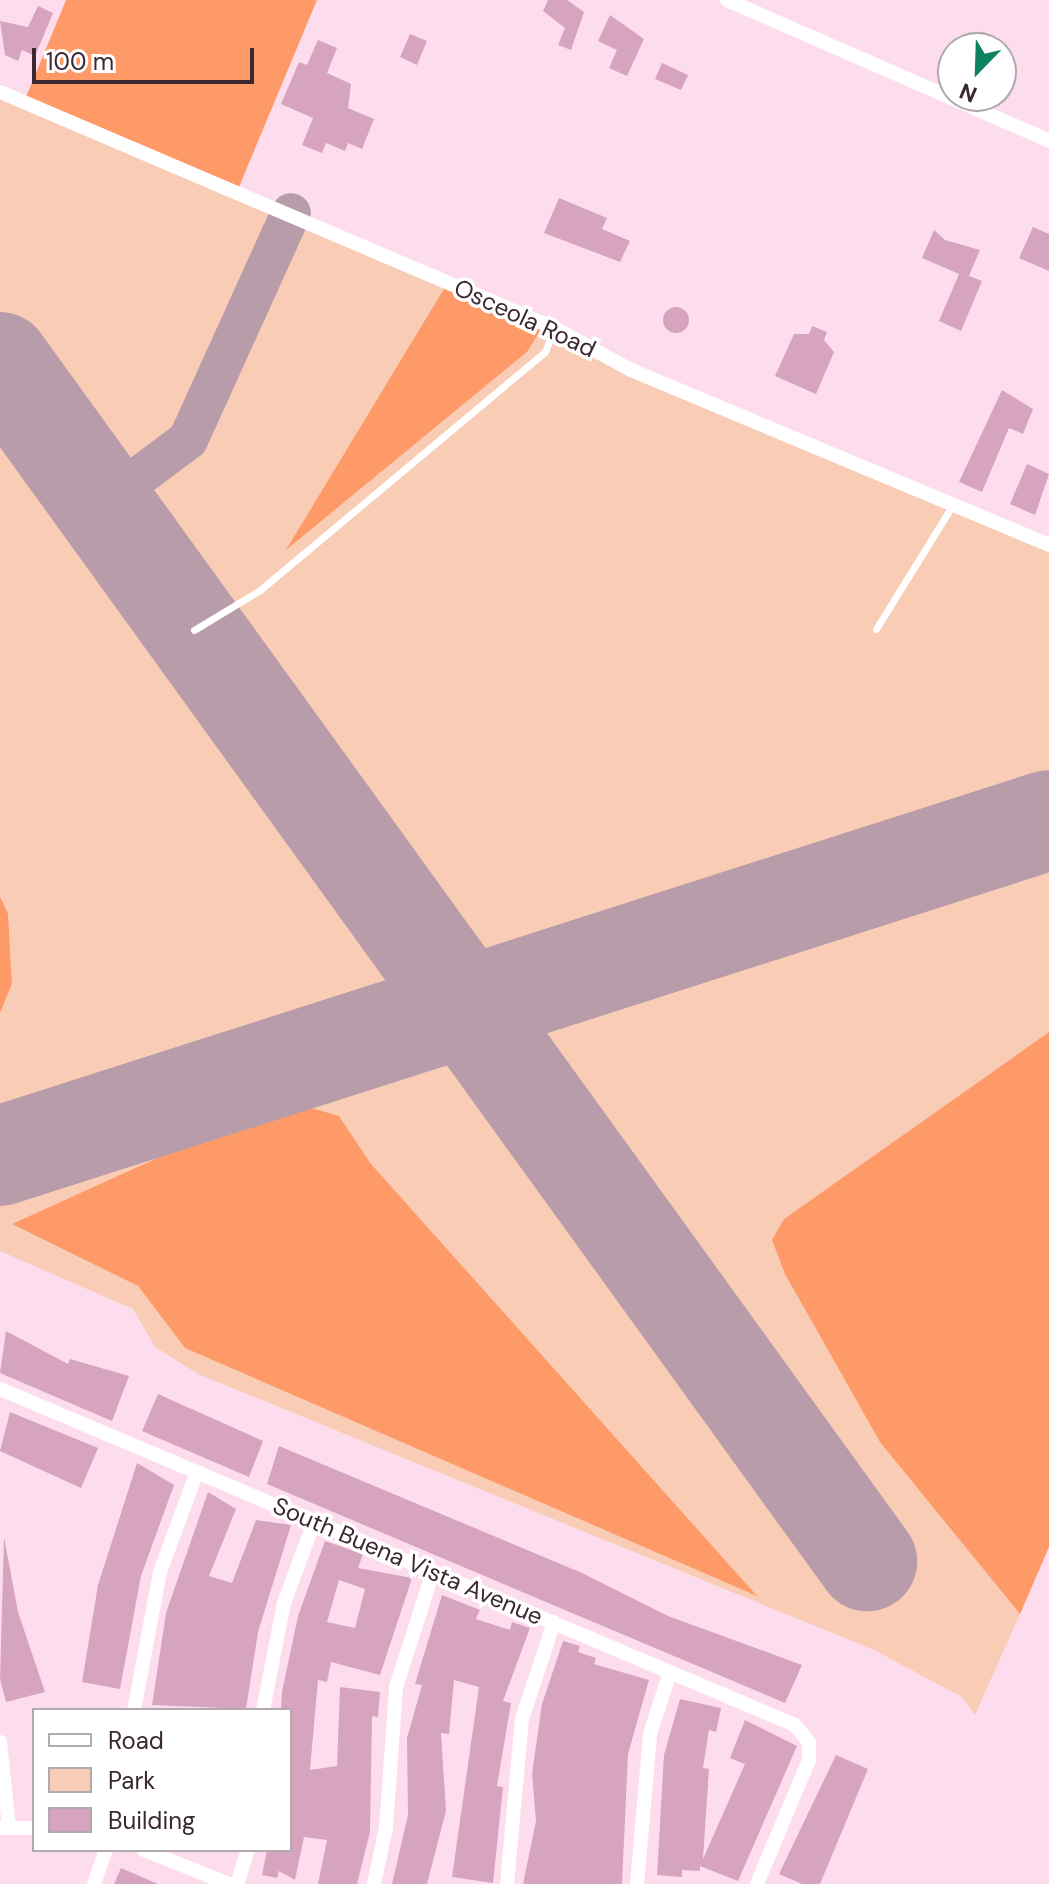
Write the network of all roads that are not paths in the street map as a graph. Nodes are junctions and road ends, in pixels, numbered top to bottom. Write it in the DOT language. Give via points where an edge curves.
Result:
graph roads {
  1 [pos="727,0"];
  2 [pos="0,92"];
  3 [pos="1049,141"];
  4 [pos="554,328"];
  5 [pos="952,506"];
  6 [pos="1049,545"];
  7 [pos="876,629"];
  8 [pos="194,630"];
  9 [pos="0,1389"];
  10 [pos="197,1472"];
  11 [pos="314,1522"];
  12 [pos="433,1572"];
  13 [pos="554,1622"];
  14 [pos="670,1672"];
  15 [pos="134,1708"];
  16 [pos="263,1708"];
  17 [pos="0,1742"];
  18 [pos="4,1828"];
  19 [pos="32,1828"];
  20 [pos="105,1852"];
  21 [pos="149,1852"];
  22 [pos="247,1852"];
  23 [pos="94,1884"];
  24 [pos="229,1884"];
  25 [pos="237,1884"];
  26 [pos="374,1884"];
  27 [pos="507,1884"];
  28 [pos="637,1884"];
  29 [pos="757,1884"];
  1 -- 3 [label="street"];
  2 -- 4 [label="street, Osceola Road"];
  4 -- 5 [label="street, Osceola Road" via="631,370"];
  4 -- 8 [label="lane" via="545,352 260,590"];
  5 -- 6 [label="street, Osceola Road"];
  5 -- 7 [label="lane"];
  9 -- 10 [label="street, South Buena Vista Avenue"];
  10 -- 11 [label="street, South Buena Vista Avenue"];
  10 -- 15 [label="street" via="160,1572"];
  11 -- 12 [label="street, South Buena Vista Avenue"];
  11 -- 16 [label="street" via="284,1603"];
  12 -- 13 [label="street, South Buena Vista Avenue"];
  12 -- 26 [label="street" via="396,1687 386,1828"];
  13 -- 14 [label="street, South Buena Vista Avenue"];
  13 -- 27 [label="street" via="525,1705"];
  14 -- 28 [label="street" via="650,1734"];
  14 -- 29 [label="street, South Buena Vista Avenue" via="792,1723 809,1742 808,1766"];
  17 -- 18 [label="street"];
  18 -- 19 [label="street"];
  20 -- 23 [label="street"];
  21 -- 24 [label="street"];
  22 -- 25 [label="street"];
}
